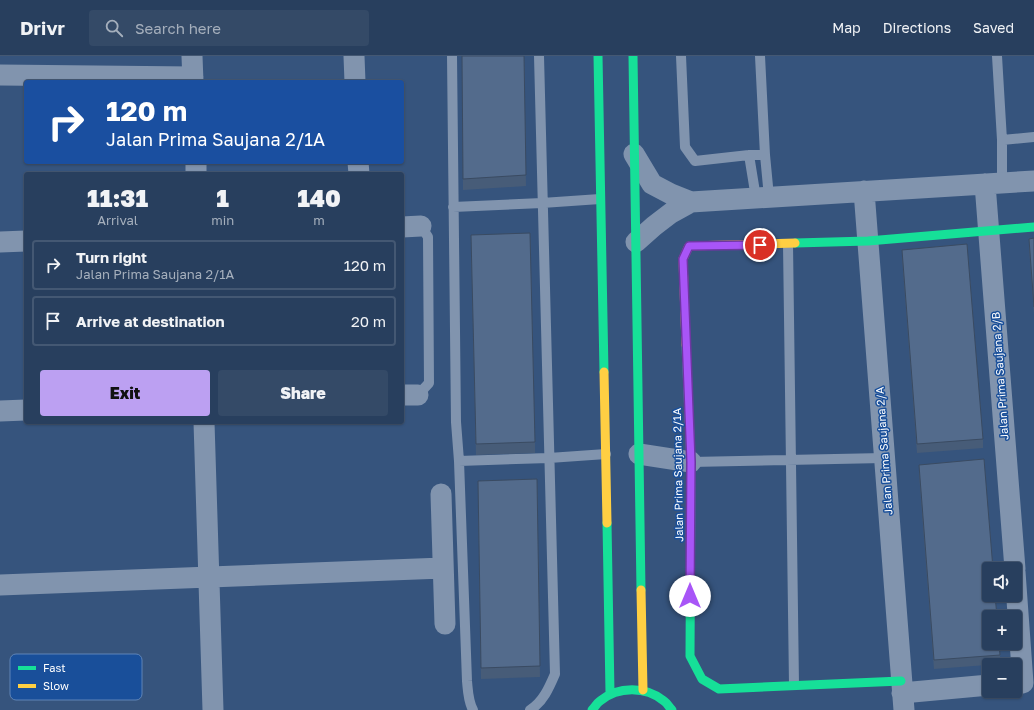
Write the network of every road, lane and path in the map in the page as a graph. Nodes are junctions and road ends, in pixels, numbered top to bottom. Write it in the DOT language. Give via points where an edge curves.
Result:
graph roads {
  1 [pos="192,56"];
  2 [pos="354,56"];
  3 [pos="452,56"];
  4 [pos="539,56"];
  5 [pos="598,56"];
  6 [pos="633,56"];
  7 [pos="681,56"];
  8 [pos="760,56"];
  9 [pos="997,56"];
  10 [pos="0,75"];
  11 [pos="193,79"];
  12 [pos="355,80"];
  13 [pos="1034,137"];
  14 [pos="1002,140"];
  15 [pos="634,154"];
  16 [pos="749,155"];
  17 [pos="765,155"];
  18 [pos="1034,180"];
  19 [pos="994,183"];
  20 [pos="864,191"];
  21 [pos="762,198"];
  22 [pos="600,199"];
  23 [pos="691,202"];
  24 [pos="542,203"];
  25 [pos="454,207"];
  26 [pos="412,226"];
  27 [pos="1034,227"];
  28 [pos="989,231"];
  29 [pos="24,241"];
  30 [pos="868,241"];
  31 [pos="0,242"];
  32 [pos="636,242"];
  33 [pos="788,244"];
  34 [pos="410,395"];
  35 [pos="24,410"];
  36 [pos="0,411"];
  37 [pos="204,424"];
  38 [pos="606,454"];
  39 [pos="639,454"];
  40 [pos="549,458"];
  41 [pos="884,458"];
  42 [pos="791,460"];
  43 [pos="459,461"];
  44 [pos="691,462"];
  45 [pos="441,494"];
  46 [pos="1014,562"];
  47 [pos="443,568"];
  48 [pos="209,577"];
  49 [pos="0,585"];
  50 [pos="1017,602"];
  51 [pos="445,624"];
  52 [pos="1024,683"];
  53 [pos="794,685"];
  54 [pos="982,687"];
  55 [pos="643,690"];
  56 [pos="610,693"];
  57 [pos="902,694"];
  58 [pos="673,708"];
  59 [pos="213,710"];
  60 [pos="473,710"];
  61 [pos="530,710"];
  62 [pos="592,710"];
  1 -- 11 [label="street"];
  2 -- 12 [label="street"];
  3 -- 25 [label="lane"];
  4 -- 24 [label="lane"];
  5 -- 22 [label="street"];
  6 -- 15 [label="street"];
  7 -- 16 [label="lane" via="684,146 695,161"];
  8 -- 17 [label="lane"];
  9 -- 14 [label="lane"];
  10 -- 11 [label="street"];
  13 -- 14 [label="lane"];
  14 -- 19 [label="lane"];
  15 -- 23 [label="street" via="652,184"];
  15 -- 32 [label="street"];
  16 -- 17 [label="lane"];
  16 -- 21 [label="lane"];
  17 -- 21 [label="lane"];
  18 -- 19 [label="street"];
  19 -- 20 [label="street"];
  19 -- 28 [label="street, Jalan Prima Saujana 2/B"];
  20 -- 21 [label="street"];
  20 -- 30 [label="street, Jalan Prima Saujana 2/A"];
  21 -- 23 [label="street"];
  22 -- 24 [label="lane"];
  22 -- 38 [label="street"];
  23 -- 32 [label="street" via="671,213"];
  24 -- 25 [label="lane"];
  24 -- 40 [label="lane"];
  25 -- 43 [label="lane" via="456,422"];
  26 -- 34 [label="lane" via="428,237 429,383"];
  27 -- 28 [label="street, Jalan Prima Saujana 2/1A"];
  28 -- 30 [label="street, Jalan Prima Saujana 2/1A"];
  28 -- 46 [label="street, Jalan Prima Saujana 2/B"];
  29 -- 31 [label="street"];
  30 -- 33 [label="street, Jalan Prima Saujana 2/1A"];
  30 -- 41 [label="street, Jalan Prima Saujana 2/A"];
  32 -- 39 [label="street"];
  33 -- 42 [label="lane"];
  33 -- 44 [label="street, Jalan Prima Saujana 2/1A" via="689,246 683,259"];
  35 -- 36 [label="street"];
  37 -- 48 [label="street"];
  38 -- 40 [label="lane"];
  38 -- 56 [label="street"];
  39 -- 44 [label="street"];
  39 -- 55 [label="street"];
  40 -- 43 [label="lane"];
  40 -- 61 [label="lane" via="555,674 549,689 537,706"];
  41 -- 42 [label="lane"];
  41 -- 57 [label="street, Jalan Prima Saujana 2/A"];
  42 -- 44 [label="lane"];
  42 -- 53 [label="lane"];
  43 -- 60 [label="lane" via="467,681 468,697"];
  44 -- 53 [label="street, Jalan Prima Saujana 2/1A" via="690,656 702,679 719,689"];
  45 -- 47 [label="street"];
  47 -- 48 [label="street"];
  47 -- 51 [label="street"];
  48 -- 49 [label="street"];
  48 -- 59 [label="street"];
  50 -- 52 [label="street"];
  53 -- 57 [label="street, Jalan Prima Saujana 2/1A"];
  54 -- 57 [label="street"];
  55 -- 56 [label="street" via="627,689"];
  55 -- 58 [label="street" via="660,697"];
  56 -- 62 [label="street"];
}
